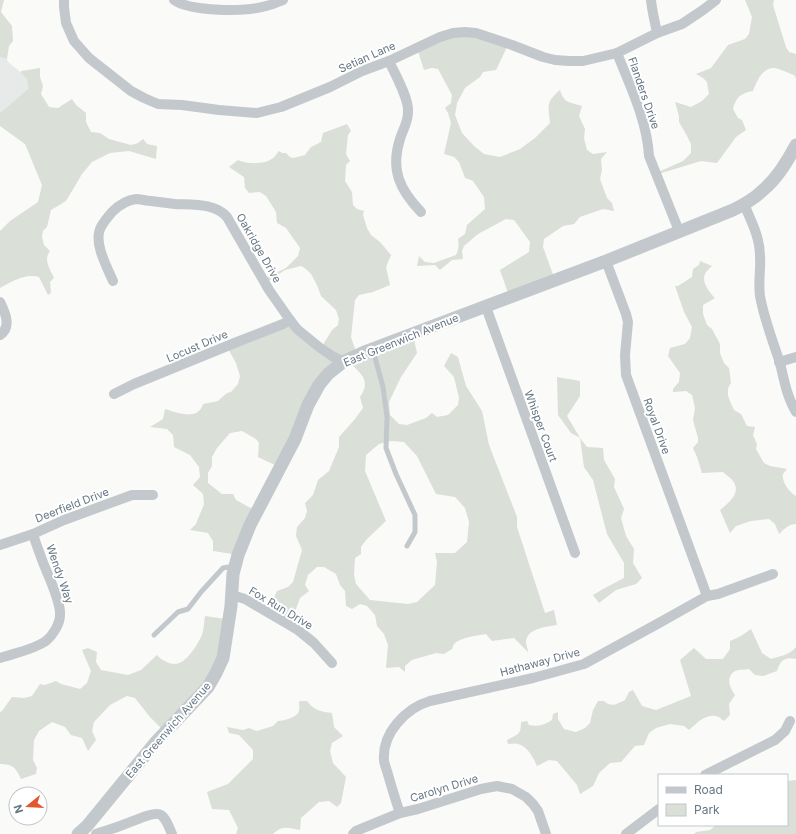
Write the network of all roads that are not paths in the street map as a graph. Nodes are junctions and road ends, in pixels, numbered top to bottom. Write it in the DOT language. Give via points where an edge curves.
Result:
graph roads {
  1 [pos="64,0"];
  2 [pos="174,0"];
  3 [pos="283,0"];
  4 [pos="651,0"];
  5 [pos="716,0"];
  6 [pos="657,33"];
  7 [pos="617,53"];
  8 [pos="389,61"];
  9 [pos="796,145"];
  10 [pos="744,204"];
  11 [pos="421,212"];
  12 [pos="679,231"];
  13 [pos="606,261"];
  14 [pos="113,281"];
  15 [pos="0,302"];
  16 [pos="486,306"];
  17 [pos="290,320"];
  18 [pos="0,335"];
  19 [pos="373,349"];
  20 [pos="796,357"];
  21 [pos="343,362"];
  22 [pos="779,362"];
  23 [pos="114,394"];
  24 [pos="796,412"];
  25 [pos="153,495"];
  26 [pos="33,534"];
  27 [pos="0,545"];
  28 [pos="406,546"];
  29 [pos="575,553"];
  30 [pos="235,566"];
  31 [pos="773,574"];
  32 [pos="232,595"];
  33 [pos="707,596"];
  34 [pos="154,635"];
  35 [pos="0,658"];
  36 [pos="332,664"];
  37 [pos="790,721"];
  38 [pos="707,774"];
  39 [pos="658,810"];
  40 [pos="400,812"];
  41 [pos="84,833"];
  42 [pos="96,834"];
  43 [pos="172,834"];
  44 [pos="353,834"];
  45 [pos="546,834"];
  46 [pos="626,834"];
  1 -- 8 [label="street, Setian Lane" via="66,23 74,41 89,58 131,91 158,104 257,113 281,107"];
  2 -- 3 [label="street" via="204,9 226,10 250,9"];
  4 -- 6 [label="street"];
  5 -- 6 [label="street, Setian Lane" via="682,24"];
  6 -- 7 [label="street, Setian Lane"];
  7 -- 8 [label="street, Setian Lane" via="569,62 543,57 488,36 465,32 440,37"];
  7 -- 12 [label="street, Flanders Drive" via="646,132 649,156"];
  8 -- 11 [label="street" via="408,108 408,117 397,149 397,172 401,185"];
  9 -- 10 [label="street, East Greenwich Avenue" via="777,176 762,192"];
  10 -- 12 [label="street, East Greenwich Avenue"];
  10 -- 22 [label="street" via="757,236 760,295"];
  12 -- 13 [label="street, East Greenwich Avenue"];
  13 -- 16 [label="street, East Greenwich Avenue"];
  13 -- 33 [label="street, Royal Drive" via="628,322 626,375"];
  14 -- 17 [label="street, Oakridge Drive" via="98,238 104,221 115,209 136,199 204,206 223,212 227,217 269,290"];
  15 -- 18 [label="street" via="7,324"];
  16 -- 19 [label="street, East Greenwich Avenue"];
  16 -- 29 [label="street, Whisper Court"];
  17 -- 21 [label="street, Oakridge Drive" via="319,347"];
  17 -- 23 [label="street, Locust Drive"];
  19 -- 21 [label="street, East Greenwich Avenue"];
  19 -- 28 [label="lane" via="384,387 387,417 386,448 415,515 415,532"];
  20 -- 22 [label="street"];
  21 -- 30 [label="street, East Greenwich Avenue" via="319,385 308,405 294,439 250,525"];
  22 -- 24 [label="street" via="787,394"];
  25 -- 26 [label="street, Deerfield Drive" via="132,495"];
  26 -- 27 [label="street, Deerfield Drive"];
  26 -- 35 [label="street, Wendy Way" via="58,602 59,623 54,633 36,646"];
  30 -- 32 [label="street, East Greenwich Avenue"];
  30 -- 34 [label="lane" via="223,568 188,609 178,612"];
  31 -- 33 [label="street, Hathaway Drive"];
  32 -- 36 [label="street, Fox Run Drive" via="245,599 298,630 314,643"];
  32 -- 41 [label="street, East Greenwich Avenue" via="223,658 214,678 155,743"];
  33 -- 40 [label="street, Hathaway Drive" via="584,664 422,703 412,709 391,731 384,754"];
  37 -- 38 [label="street" via="785,731 775,740"];
  39 -- 46 [label="street"];
  40 -- 44 [label="street, Carolyn Drive"];
  40 -- 45 [label="street, Carolyn Drive" via="490,787 512,788 526,797 538,810"];
  42 -- 43 [label="street" via="157,814 165,820"];
}
